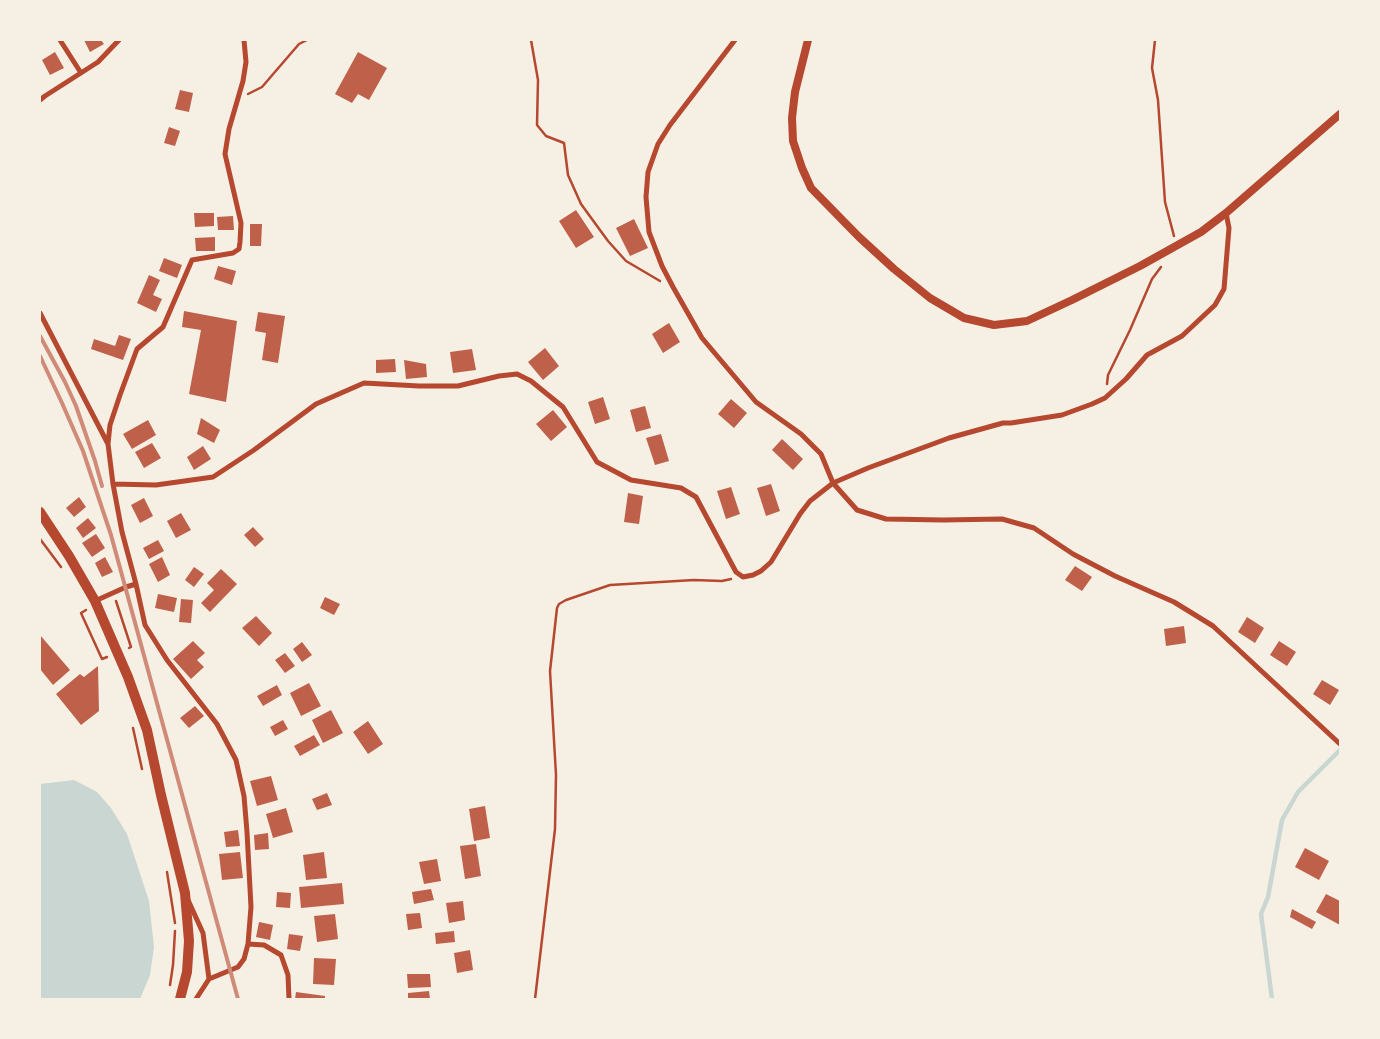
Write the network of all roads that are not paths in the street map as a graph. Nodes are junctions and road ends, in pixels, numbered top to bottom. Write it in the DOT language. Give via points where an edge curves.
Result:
graph roads {
  1 [pos="60,40"];
  2 [pos="118,40"];
  3 [pos="244,40"];
  4 [pos="735,40"];
  5 [pos="808,40"];
  6 [pos="81,73"];
  7 [pos="40,100"];
  8 [pos="1340,114"];
  9 [pos="1226,213"];
  10 [pos="40,314"];
  11 [pos="108,444"];
  12 [pos="833,483"];
  13 [pos="113,484"];
  14 [pos="40,512"];
  15 [pos="136,584"];
  16 [pos="90,606"];
  17 [pos="1340,744"];
  18 [pos="185,893"];
  19 [pos="248,944"];
  20 [pos="210,979"];
  21 [pos="180,999"];
  22 [pos="196,999"];
  23 [pos="289,999"];
  1 -- 6 [label="street"];
  2 -- 6 [label="street" via="98,62"];
  3 -- 11 [label="street" via="244,80 225,154 240,223 238,248 233,252 192,260 163,327 137,349 110,425"];
  4 -- 12 [label="street" via="658,144 648,172 649,232 662,266 702,338 756,402 801,434 821,454"];
  5 -- 9 [label="street" via="792,118 793,141 812,188 894,269 930,298 964,318 994,325 1027,321 1140,266 1201,232"];
  6 -- 7 [label="street"];
  8 -- 9 [label="street"];
  9 -- 12 [label="street" via="1229,228 1224,289 1215,306 1182,336 1147,355 1105,398 1062,415 1004,423 949,438"];
  10 -- 11 [label="street"];
  11 -- 13 [label="street"];
  12 -- 13 [label="street" via="810,501 771,562 761,571 743,577 736,572 696,497 681,488 631,480 597,462 563,407 517,374 458,386 364,383 316,404 213,477 156,485"];
  12 -- 17 [label="street" via="857,510 886,519 1002,519 1034,528 1073,554 1174,602 1214,626"];
  13 -- 15 [label="street"];
  14 -- 16 [label="highway" via="70,556"];
  15 -- 16 [label="street"];
  15 -- 19 [label="street" via="145,625 167,660 217,724 236,760 248,832 251,907"];
  16 -- 18 [label="highway" via="128,677 147,730"];
  18 -- 20 [label="street" via="203,933"];
  18 -- 21 [label="highway" via="189,941 187,972"];
  19 -- 20 [label="street" via="238,967"];
  19 -- 23 [label="street" via="264,945 281,955 288,975"];
  20 -- 22 [label="street"];
}
